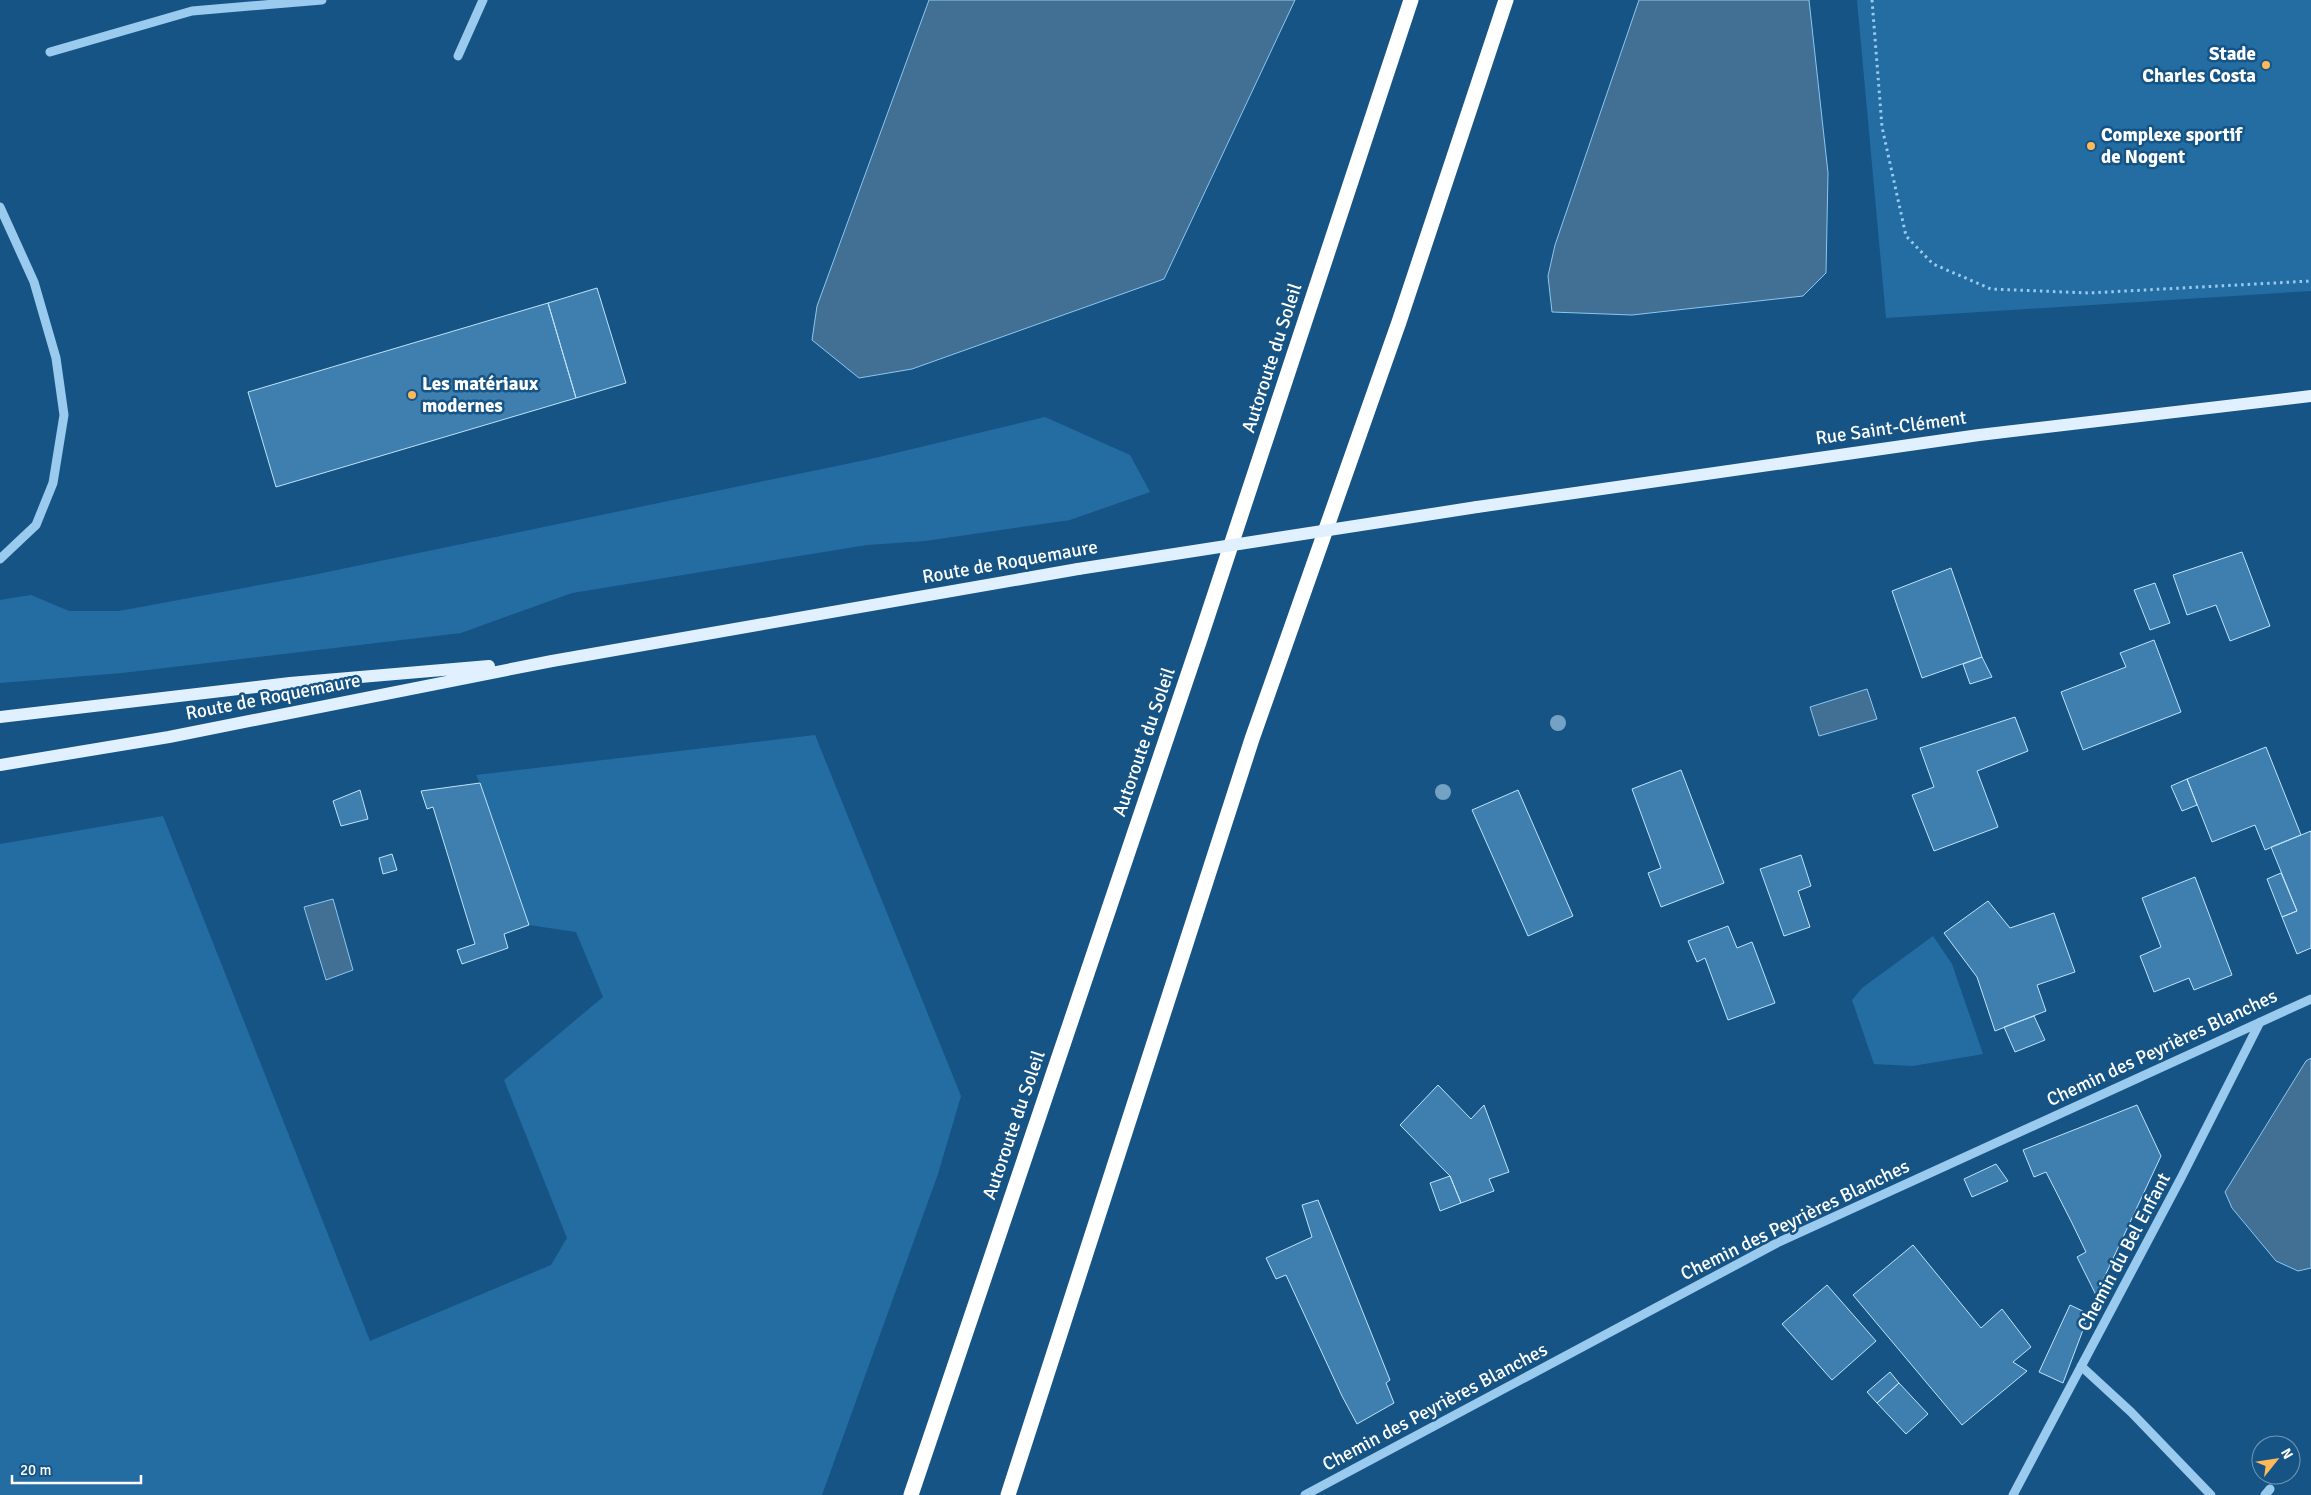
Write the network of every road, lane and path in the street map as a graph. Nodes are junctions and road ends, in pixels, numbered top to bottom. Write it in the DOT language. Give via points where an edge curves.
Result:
graph roads {
  1 [pos="322,0"];
  2 [pos="483,0"];
  3 [pos="1411,0"];
  4 [pos="1506,0"];
  5 [pos="1872,0"];
  6 [pos="50,52"];
  7 [pos="458,56"];
  8 [pos="1,212"];
  9 [pos="2311,281"];
  10 [pos="2311,396"];
  11 [pos="1477,507"];
  12 [pos="0,559"];
  13 [pos="552,661"];
  14 [pos="0,717"];
  15 [pos="0,765"];
  16 [pos="2311,998"];
  17 [pos="2260,1022"];
  18 [pos="2081,1366"];
  19 [pos="911,1495"];
  20 [pos="1008,1495"];
  21 [pos="1305,1495"];
  22 [pos="2013,1495"];
  23 [pos="2211,1495"];
  1 -- 6 [label="street" via="192,11"];
  2 -- 7 [label="street"];
  3 -- 19 [label="highway, Autoroute du Soleil" via="1200,639"];
  4 -- 20 [label="highway" via="1399,322 1252,739"];
  5 -- 9 [label="path" via="1882,127 1906,236 1933,264 1991,289 2080,293"];
  8 -- 12 [label="street" via="36,291 56,358 64,415 53,483 36,525"];
  10 -- 11 [label="main road, Rue Saint-Clément" via="1979,435"];
  11 -- 13 [label="main road, Route de Roquemaure, bridge" via="1078,569"];
  13 -- 14 [label="main road, Route de Roquemaure" via="290,683"];
  13 -- 15 [label="main road, Route de Roquemaure" via="169,737"];
  16 -- 17 [label="street, Chemin des Peyrières Blanches"];
  17 -- 18 [label="street, Chemin du Bel Enfant"];
  17 -- 21 [label="street, Chemin des Peyrières Blanches" via="1777,1243"];
  18 -- 22 [label="street, Chemin du Bel Enfant"];
  18 -- 23 [label="street"];
}
